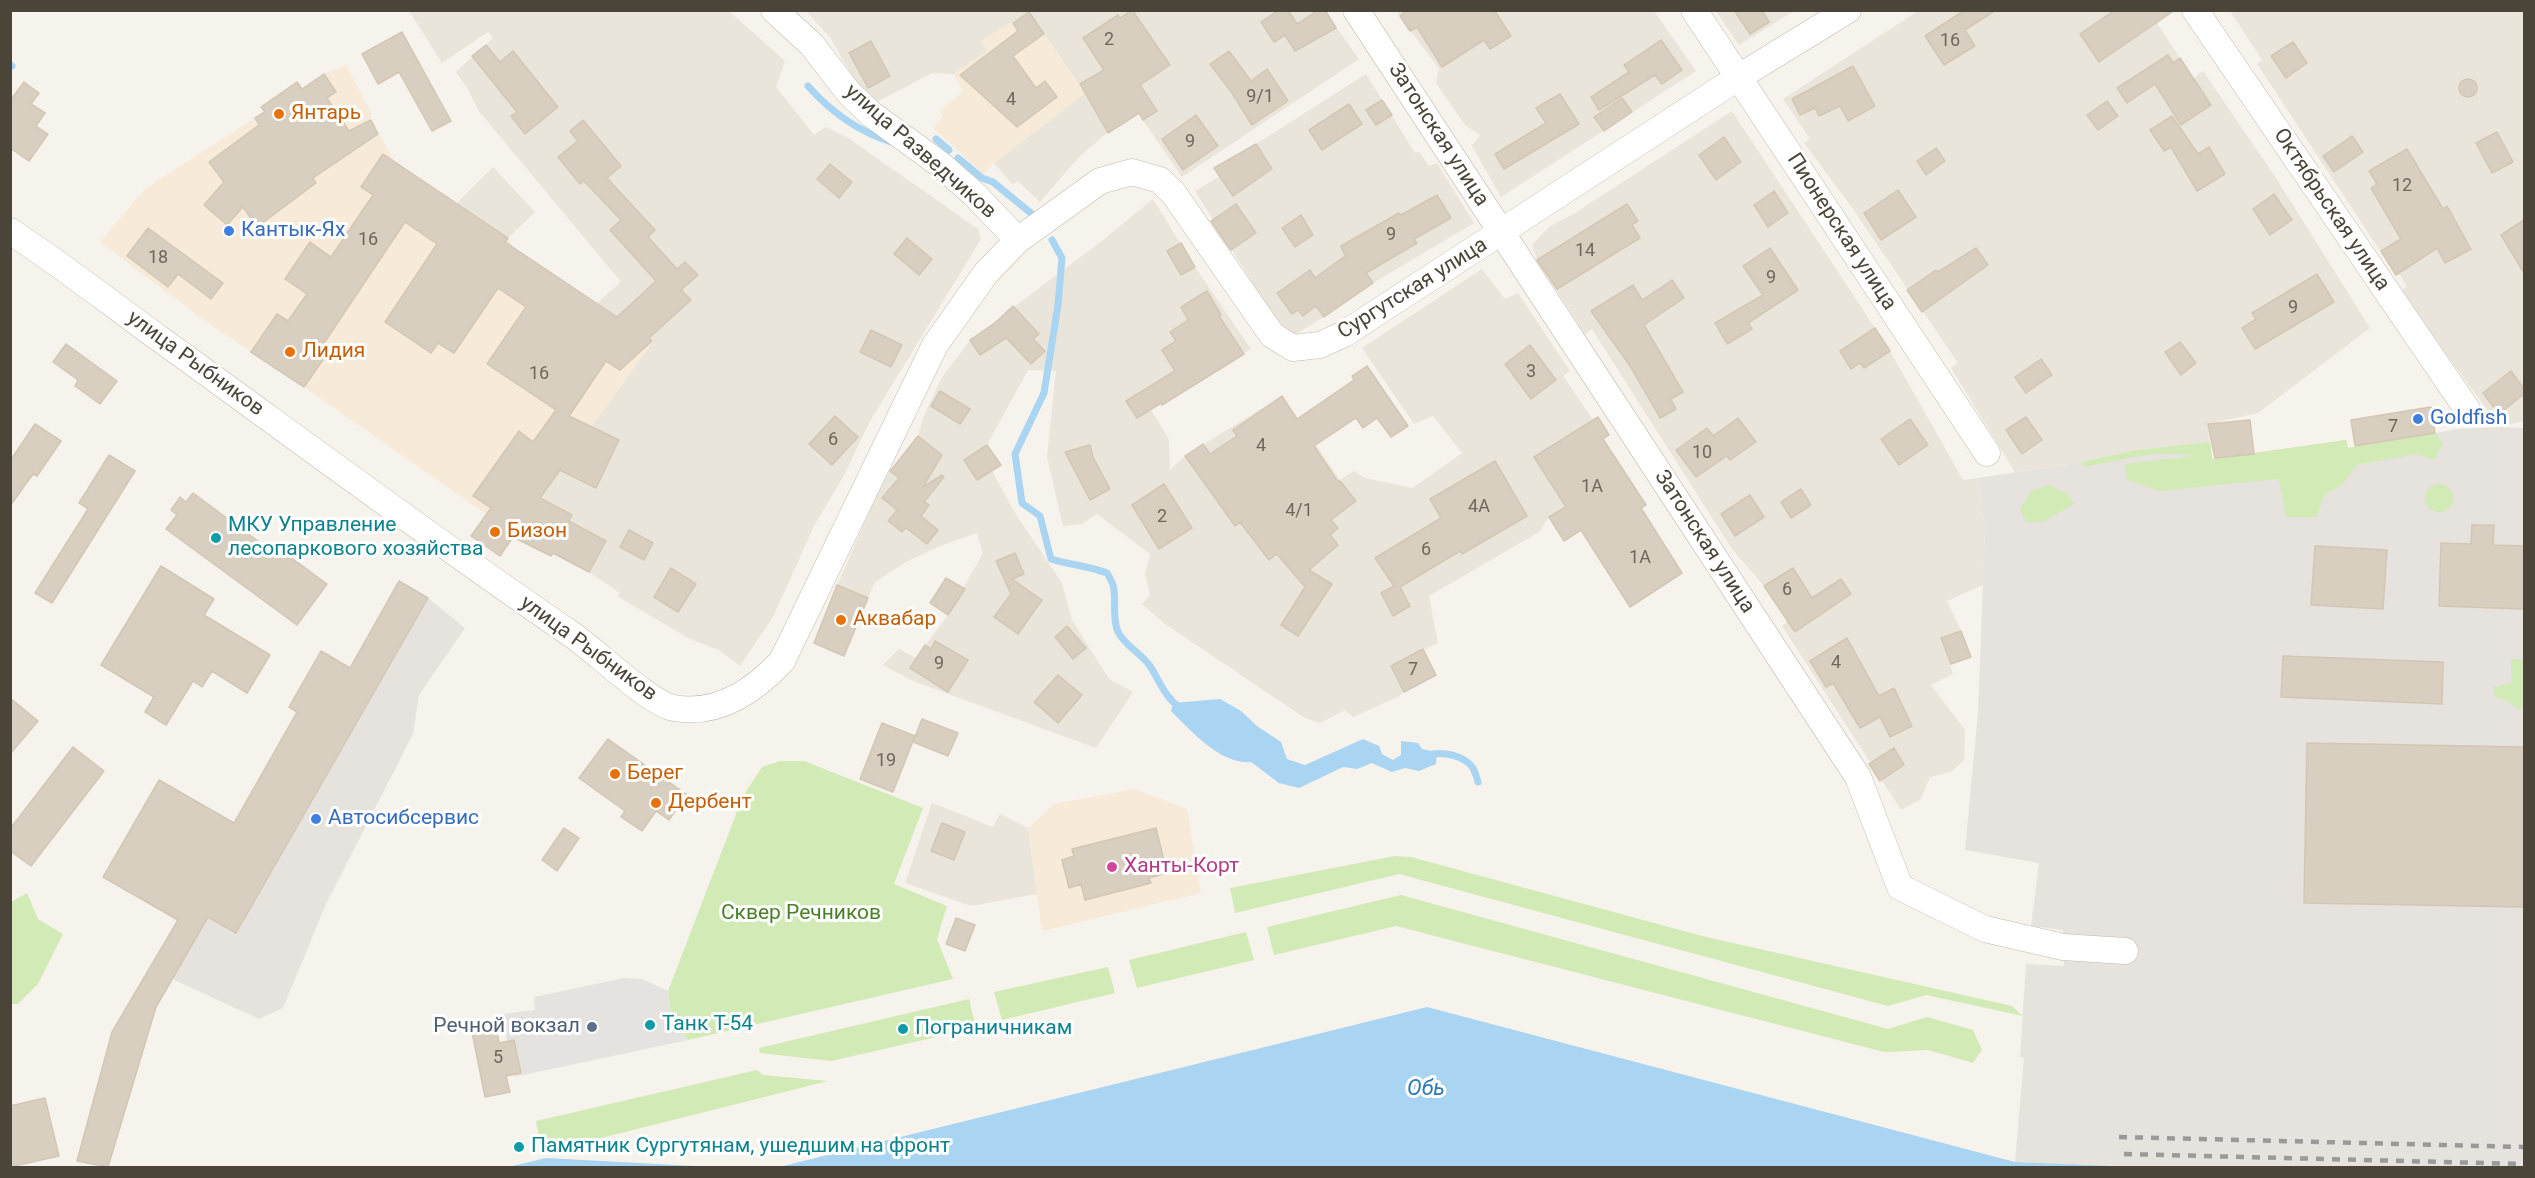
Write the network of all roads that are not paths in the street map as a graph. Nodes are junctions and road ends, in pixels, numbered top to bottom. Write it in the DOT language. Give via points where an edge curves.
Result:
graph roads {
  1 [pos="774,10"];
  2 [pos="1356,10"];
  3 [pos="1694,10"];
  4 [pos="1848,10"];
  5 [pos="2195,10"];
  6 [pos="1739,77"];
  7 [pos="10,231"];
  8 [pos="1502,232"];
  9 [pos="1018,240"];
  10 [pos="2467,409"];
  11 [pos="1988,453"];
  12 [pos="2125,951"];
  1 -- 9 [label="street, улица Разведчиков" via="812,45 849,93 871,114 974,194"];
  2 -- 8 [label="street, Затонская улица"];
  3 -- 6 [label="street, Пионерская улица"];
  4 -- 6 [label="street, Сургутская улица"];
  5 -- 10 [label="street, Октябрьская улица"];
  6 -- 8 [label="street, Сургутская улица"];
  6 -- 11 [label="street, Пионерская улица"];
  7 -- 9 [label="street, улица Рыбников" via="477,570 587,645 651,697 674,708 709,708 742,697 782,661 935,345 986,273"];
  8 -- 9 [label="street, Сургутская улица" via="1344,334 1320,345 1293,348 1272,335 1174,194 1160,180 1132,172 1100,181"];
  8 -- 12 [label="street, Затонская улица" via="1858,777 1900,887 1985,929 2063,947"];
}
